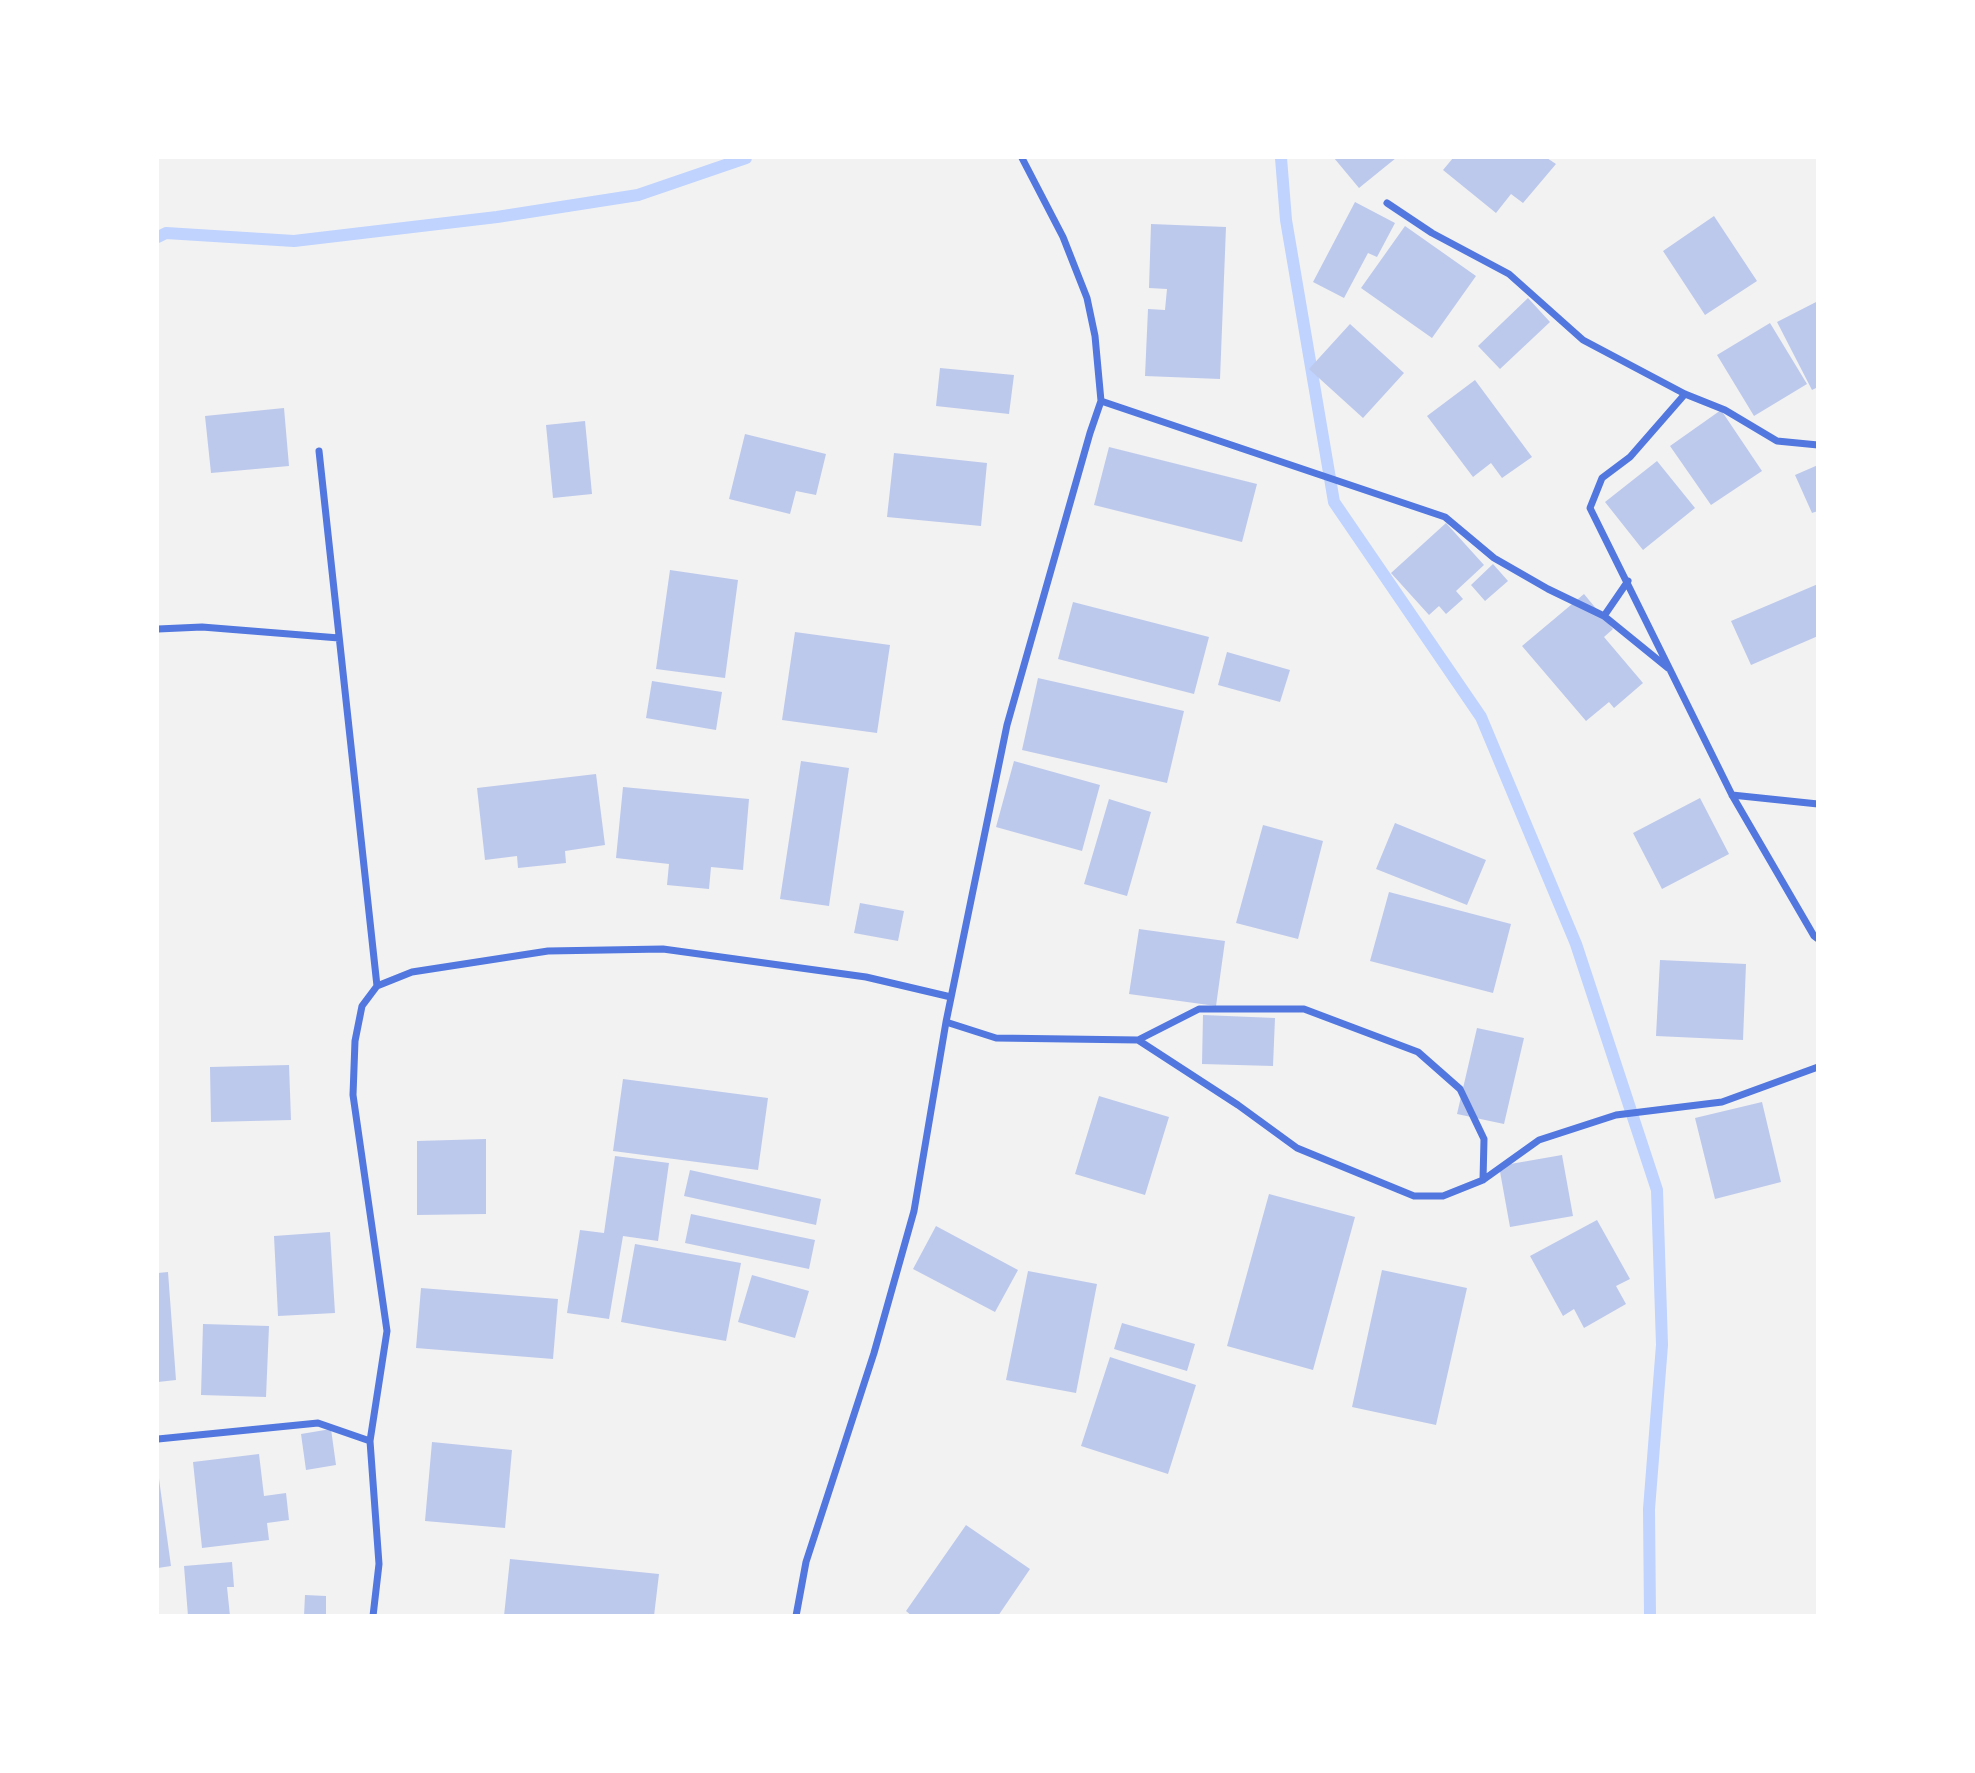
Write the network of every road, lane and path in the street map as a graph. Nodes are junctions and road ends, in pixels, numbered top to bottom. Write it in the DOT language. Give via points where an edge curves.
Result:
graph roads {
  1 [pos="1021,158"];
  2 [pos="1387,203"];
  3 [pos="1685,394"];
  4 [pos="1101,401"];
  5 [pos="1818,445"];
  6 [pos="319,451"];
  7 [pos="1628,581"];
  8 [pos="1604,616"];
  9 [pos="158,629"];
  10 [pos="339,638"];
  11 [pos="1671,670"];
  12 [pos="1732,795"];
  13 [pos="1818,804"];
  14 [pos="1818,939"];
  15 [pos="377,986"];
  16 [pos="951,997"];
  17 [pos="946,1022"];
  18 [pos="1138,1040"];
  19 [pos="1818,1067"];
  20 [pos="1483,1180"];
  21 [pos="158,1439"];
  22 [pos="370,1441"];
  23 [pos="373,1615"];
  24 [pos="796,1615"];
  1 -- 4 [label="street" via="1063,237 1087,298"];
  2 -- 3 [label="street" via="1509,274 1583,340"];
  3 -- 5 [label="street" via="1725,410 1777,441"];
  3 -- 7 [label="street" via="1630,457 1602,478 1590,508"];
  4 -- 8 [label="street" via="1445,517 1494,558"];
  4 -- 16 [label="street" via="1007,725"];
  6 -- 10 [label="street"];
  7 -- 8 [label="street"];
  7 -- 11 [label="street"];
  8 -- 11 [label="street"];
  9 -- 10 [label="street" via="202,627"];
  10 -- 15 [label="street"];
  11 -- 12 [label="street"];
  12 -- 13 [label="street"];
  12 -- 14 [label="street"];
  15 -- 16 [label="street" via="412,972 548,951 663,949 866,977"];
  15 -- 22 [label="street" via="362,1006 353,1095 387,1331"];
  16 -- 17 [label="street"];
  17 -- 18 [label="street" via="996,1038"];
  17 -- 24 [label="street" via="914,1211 874,1353 806,1562"];
  18 -- 20 [label="street" via="1297,1148 1414,1196 1443,1196"];
  18 -- 20 [label="street" via="1199,1009 1304,1009 1418,1052 1461,1089 1485,1139"];
  19 -- 20 [label="street" via="1722,1102 1616,1115 1539,1140"];
  21 -- 22 [label="street" via="318,1423"];
  22 -- 23 [label="street" via="379,1564"];
}
